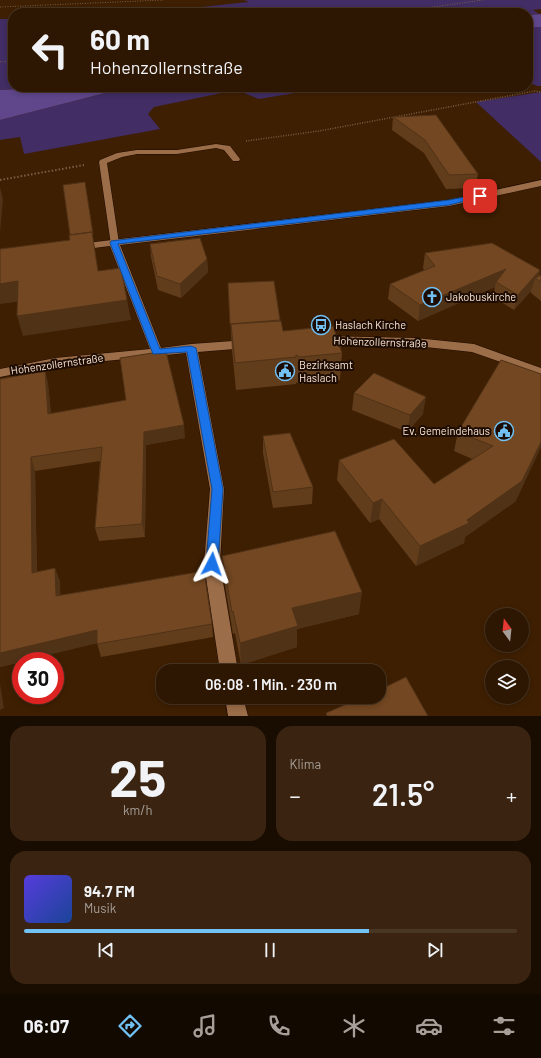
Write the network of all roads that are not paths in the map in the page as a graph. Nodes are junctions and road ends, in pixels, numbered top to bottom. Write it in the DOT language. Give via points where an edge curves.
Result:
graph roads {
  1 [pos="236,159"];
  2 [pos="541,183"];
  3 [pos="114,243"];
  4 [pos="68,249"];
  5 [pos="309,340"];
  6 [pos="262,343"];
  7 [pos="191,348"];
  8 [pos="156,352"];
  9 [pos="541,372"];
  10 [pos="0,373"];
  11 [pos="228,664"];
  12 [pos="235,704"];
  13 [pos="238,716"];
  1 -- 3 [label="street" via="227,148 216,146 177,152 137,152 103,162"];
  2 -- 3 [label="street" via="449,202"];
  3 -- 4 [label="street"];
  3 -- 8 [label="street"];
  5 -- 9 [label="street, Hohenzollernstraße" via="416,342 474,348"];
  6 -- 7 [label="street, Hohenzollernstraße"];
  7 -- 8 [label="street, Hohenzollernstraße"];
  7 -- 11 [label="street" via="217,489 212,564"];
  8 -- 10 [label="street, Hohenzollernstraße" via="55,362"];
  12 -- 13 [label="street"];
}
